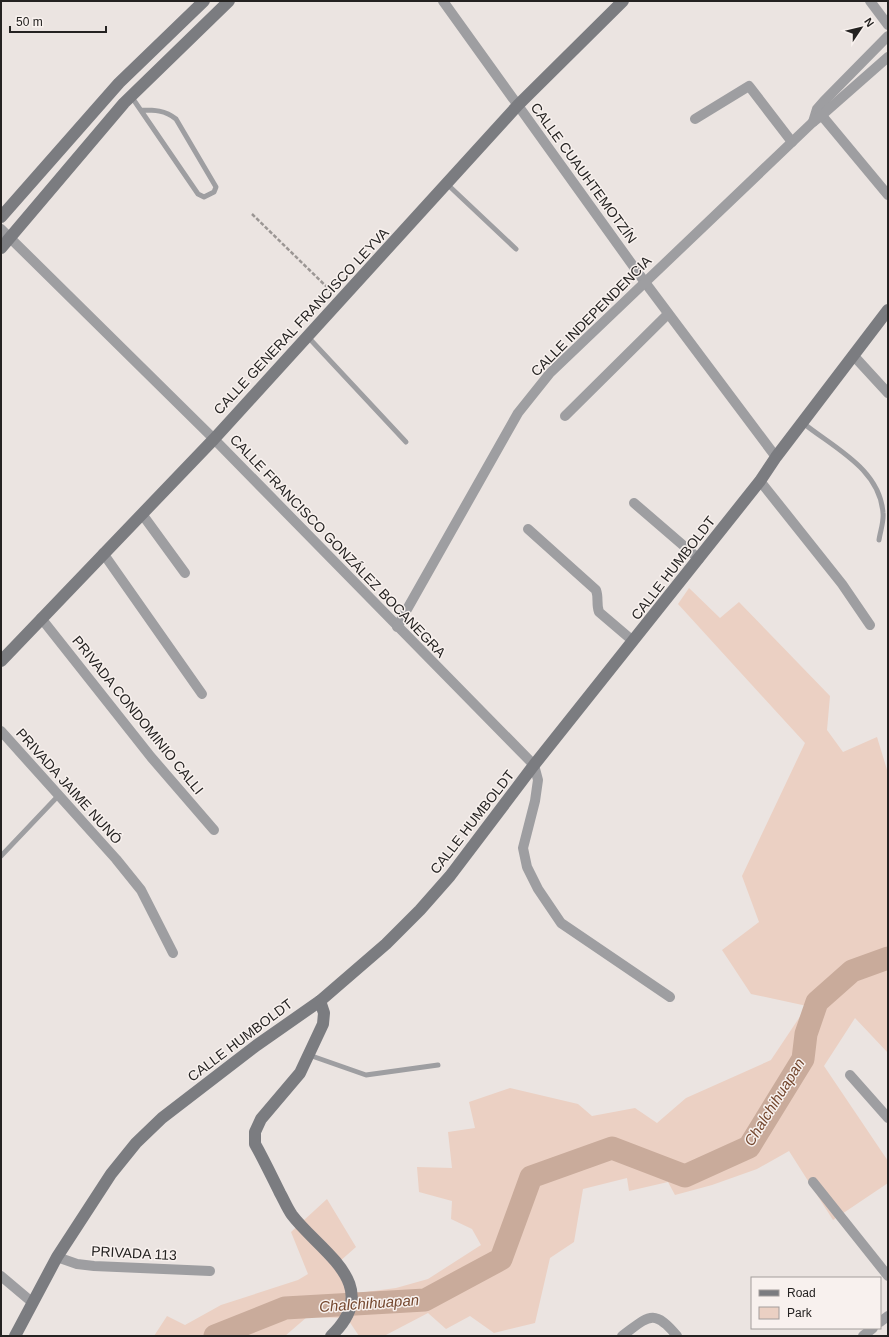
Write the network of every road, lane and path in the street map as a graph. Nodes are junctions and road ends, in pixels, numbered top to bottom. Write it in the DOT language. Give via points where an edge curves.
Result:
graph roads {
  1 [pos="204,1"];
  2 [pos="229,1"];
  3 [pos="443,1"];
  4 [pos="623,1"];
  5 [pos="870,1"];
  6 [pos="888,24"];
  7 [pos="888,36"];
  8 [pos="888,57"];
  9 [pos="131,96"];
  10 [pos="518,106"];
  11 [pos="141,110"];
  12 [pos="820,112"];
  13 [pos="695,119"];
  14 [pos="792,142"];
  15 [pos="447,184"];
  16 [pos="888,195"];
  17 [pos="252,214"];
  18 [pos="1,217"];
  19 [pos="5,233"];
  20 [pos="1,248"];
  21 [pos="516,249"];
  22 [pos="644,281"];
  23 [pos="341,301"];
  24 [pos="888,310"];
  25 [pos="668,314"];
  26 [pos="308,337"];
  27 [pos="852,355"];
  28 [pos="888,393"];
  29 [pos="566,416"];
  30 [pos="802,422"];
  31 [pos="214,439"];
  32 [pos="406,442"];
  33 [pos="776,457"];
  34 [pos="760,481"];
  35 [pos="634,502"];
  36 [pos="142,514"];
  37 [pos="528,529"];
  38 [pos="879,540"];
  39 [pos="102,553"];
  40 [pos="699,559"];
  41 [pos="185,574"];
  42 [pos="41,618"];
  43 [pos="870,625"];
  44 [pos="397,627"];
  45 [pos="634,641"];
  46 [pos="1,661"];
  47 [pos="202,694"];
  48 [pos="1,731"];
  49 [pos="534,765"];
  50 [pos="59,794"];
  51 [pos="214,830"];
  52 [pos="1,856"];
  53 [pos="173,953"];
  54 [pos="670,996"];
  55 [pos="320,1001"];
  56 [pos="308,1055"];
  57 [pos="438,1065"];
  58 [pos="850,1075"];
  59 [pos="888,1118"];
  60 [pos="813,1182"];
  61 [pos="58,1257"];
  62 [pos="210,1271"];
  63 [pos="1,1276"];
  64 [pos="888,1276"];
  65 [pos="32,1303"];
  66 [pos="872,1329"];
  67 [pos="336,1332"];
  68 [pos="14,1336"];
  69 [pos="622,1336"];
  70 [pos="677,1336"];
  71 [pos="863,1336"];
  1 -- 18 [label="street" via="119,83"];
  2 -- 9 [label="street"];
  3 -- 10 [label="street, CALLE CUAUHTEMOTZÍN"];
  4 -- 10 [label="street, CALLE GENERAL FRANCISCO LEYVA"];
  5 -- 6 [label="street"];
  7 -- 12 [label="street, CALLE INDEPENDENCIA"];
  8 -- 12 [label="street, CALLE INDEPENDENCIA"];
  9 -- 11 [label="lane"];
  9 -- 19 [label="street"];
  10 -- 15 [label="street, CALLE GENERAL FRANCISCO LEYVA"];
  10 -- 22 [label="street, CALLE CUAUHTEMOTZÍN"];
  11 -- 11 [label="lane" via="169,113 176,119 216,187 214,192 204,197 198,194"];
  12 -- 14 [label="street, CALLE INDEPENDENCIA"];
  12 -- 16 [label="street"];
  13 -- 14 [label="street" via="749,86"];
  14 -- 22 [label="street, CALLE INDEPENDENCIA"];
  15 -- 21 [label="lane"];
  15 -- 23 [label="street, CALLE GENERAL FRANCISCO LEYVA"];
  17 -- 23 [label="path"];
  19 -- 20 [label="street"];
  19 -- 31 [label="street, CALLE FRANCISCO GONZÁLEZ BOCANEGRA"];
  22 -- 25 [label="street, CALLE CUAUHTEMOTZÍN"];
  22 -- 44 [label="street, CALLE INDEPENDENCIA" via="550,373 518,412"];
  23 -- 26 [label="street, CALLE GENERAL FRANCISCO LEYVA"];
  24 -- 27 [label="street, CALLE HUMBOLDT"];
  25 -- 29 [label="street"];
  25 -- 33 [label="street, CALLE CUAUHTEMOTZÍN"];
  26 -- 31 [label="street, CALLE GENERAL FRANCISCO LEYVA"];
  26 -- 32 [label="lane"];
  27 -- 28 [label="street"];
  27 -- 30 [label="street, CALLE HUMBOLDT"];
  30 -- 33 [label="street, CALLE HUMBOLDT"];
  30 -- 38 [label="lane" via="864,469 879,492 884,515"];
  31 -- 36 [label="street, CALLE GENERAL FRANCISCO LEYVA"];
  31 -- 44 [label="street, CALLE FRANCISCO GONZÁLEZ BOCANEGRA"];
  33 -- 34 [label="street, CALLE HUMBOLDT"];
  34 -- 40 [label="street, CALLE HUMBOLDT"];
  34 -- 43 [label="street" via="842,584"];
  35 -- 40 [label="street"];
  36 -- 39 [label="street, CALLE GENERAL FRANCISCO LEYVA"];
  36 -- 41 [label="street"];
  37 -- 45 [label="street" via="596,590 599,612"];
  39 -- 42 [label="street, CALLE GENERAL FRANCISCO LEYVA"];
  39 -- 47 [label="street"];
  40 -- 45 [label="street, CALLE HUMBOLDT"];
  42 -- 46 [label="street, CALLE GENERAL FRANCISCO LEYVA"];
  42 -- 51 [label="street, PRIVADA CONDOMINIO CALLI" via="151,757"];
  44 -- 49 [label="street, CALLE FRANCISCO GONZÁLEZ BOCANEGRA"];
  45 -- 49 [label="street, CALLE HUMBOLDT"];
  48 -- 50 [label="street, PRIVADA JAIME NUNÓ"];
  49 -- 54 [label="street" via="538,780 524,848 528,867 538,889 561,922"];
  49 -- 55 [label="street, CALLE HUMBOLDT" via="450,876 420,910 386,944"];
  50 -- 52 [label="lane"];
  50 -- 53 [label="street, PRIVADA JAIME NUNÓ" via="141,890"];
  55 -- 56 [label="street" via="324,1013 323,1024"];
  55 -- 61 [label="street, CALLE HUMBOLDT" via="168,1113 136,1143 111,1174"];
  56 -- 57 [label="lane" via="366,1075"];
  56 -- 67 [label="street" via="300,1073 261,1119 255,1132 255,1144 291,1214 343,1269 350,1285 352,1298 348,1316"];
  58 -- 59 [label="street"];
  60 -- 64 [label="street"];
  61 -- 62 [label="street, PRIVADA 113" via="77,1264 94,1266"];
  61 -- 65 [label="street, CALLE HUMBOLDT"];
  63 -- 65 [label="street"];
  65 -- 68 [label="street, CALLE HUMBOLDT"];
  66 -- 71 [label="street"];
  69 -- 70 [label="street" via="645,1319 654,1317 665,1321"];
}
